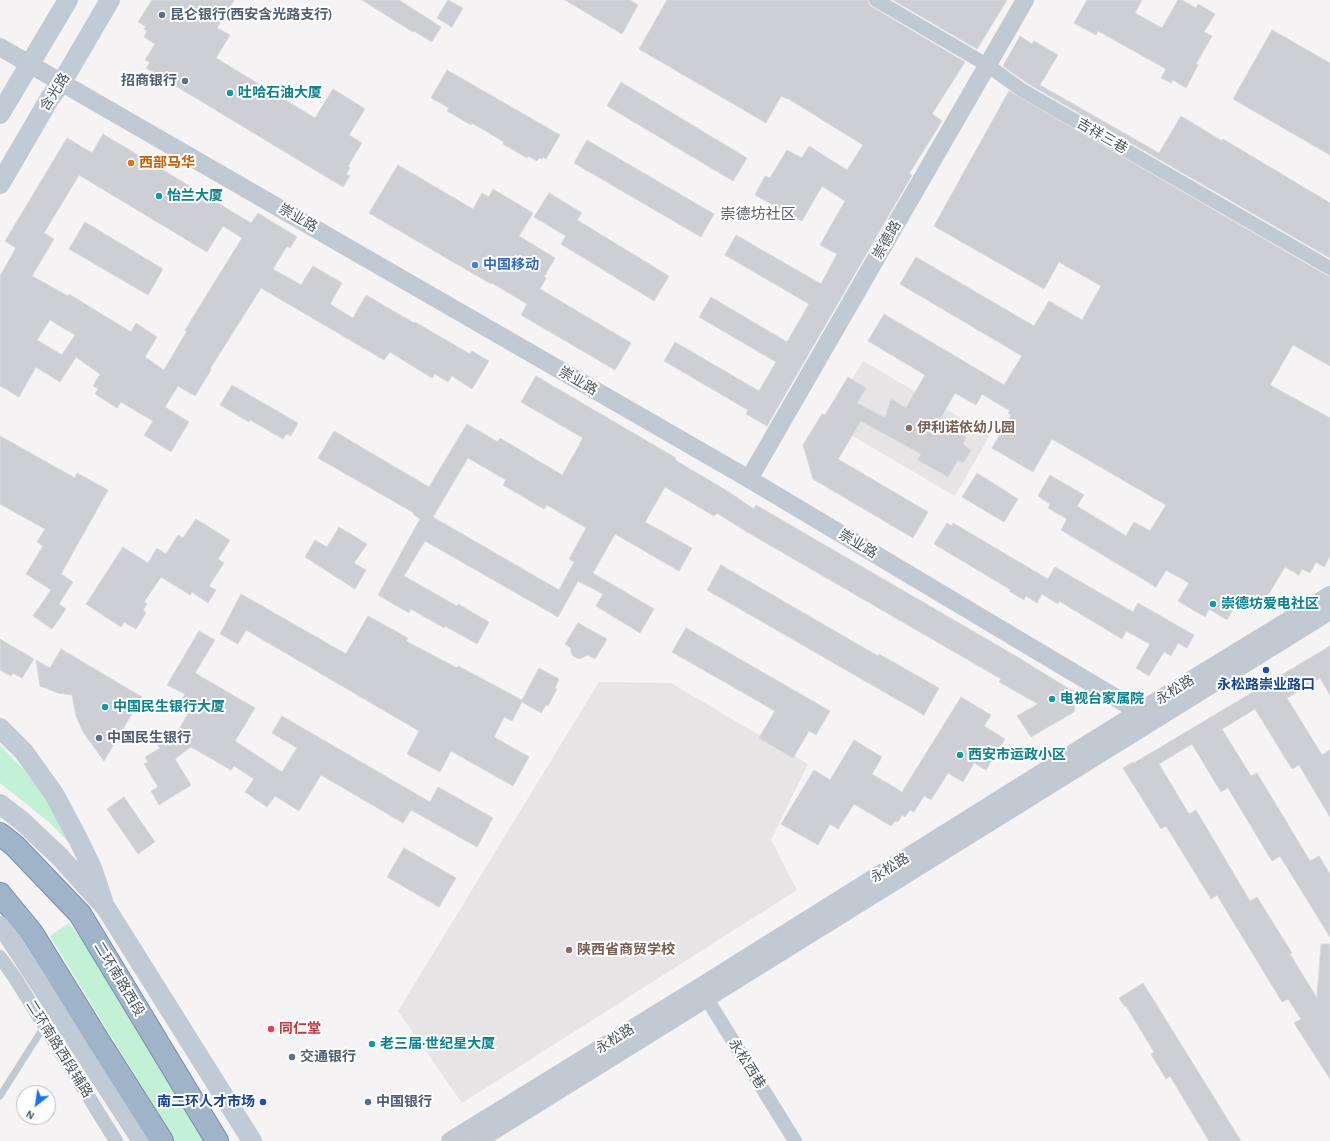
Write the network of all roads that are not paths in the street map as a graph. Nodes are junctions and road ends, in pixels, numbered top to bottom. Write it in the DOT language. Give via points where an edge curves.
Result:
graph roads {
  1 [pos="68,0"];
  2 [pos="110,0"];
  3 [pos="876,0"];
  4 [pos="1025,0"];
  5 [pos="0,47"];
  6 [pos="30,65"];
  7 [pos="987,65"];
  8 [pos="62,82"];
  9 [pos="0,114"];
  10 [pos="0,184"];
  11 [pos="1330,268"];
  12 [pos="749,479"];
  13 [pos="1330,595"];
  14 [pos="1330,612"];
  15 [pos="1147,716"];
  16 [pos="0,728"];
  17 [pos="0,804"];
  18 [pos="0,834"];
  19 [pos="0,894"];
  20 [pos="106,908"];
  21 [pos="0,926"];
  22 [pos="0,958"];
  23 [pos="703,993"];
  24 [pos="45,1025"];
  25 [pos="0,1096"];
  26 [pos="116,1141"];
  27 [pos="142,1141"];
  28 [pos="162,1141"];
  29 [pos="217,1141"];
  30 [pos="252,1141"];
  31 [pos="450,1141"];
  32 [pos="477,1141"];
  33 [pos="794,1141"];
  1 -- 6 [label="main road"];
  2 -- 8 [label="main road, 含光路"];
  3 -- 7 [label="street, 吉祥三巷"];
  4 -- 7 [label="street, 崇德路"];
  5 -- 6 [label="street, 崇业路"];
  6 -- 8 [label="street, 崇业路"];
  6 -- 9 [label="main road"];
  7 -- 11 [label="street, 吉祥三巷" via="1022,90"];
  7 -- 12 [label="street, 崇德路"];
  8 -- 10 [label="main road, 含光路"];
  8 -- 12 [label="street, 崇业路"];
  12 -- 15 [label="street, 崇业路"];
  13 -- 15 [label="street, 永松路"];
  14 -- 15 [label="street, 永松路"];
  15 -- 23 [label="street, 永松路"];
  16 -- 20 [label="main road" via="24,752 54,794 92,868"];
  17 -- 20 [label="main road" via="59,856"];
  18 -- 29 [label="highway, 二环南路西段" via="15,846 80,914"];
  19 -- 28 [label="highway" via="32,933"];
  20 -- 30 [label="main road"];
  21 -- 27 [label="main road"];
  22 -- 24 [label="street, 二环南路西段辅路"];
  23 -- 31 [label="street, 永松路"];
  23 -- 32 [label="street, 永松路"];
  23 -- 33 [label="street, 永松西巷"];
  24 -- 25 [label="lane"];
  24 -- 26 [label="street, 二环南路西段辅路"];
}
